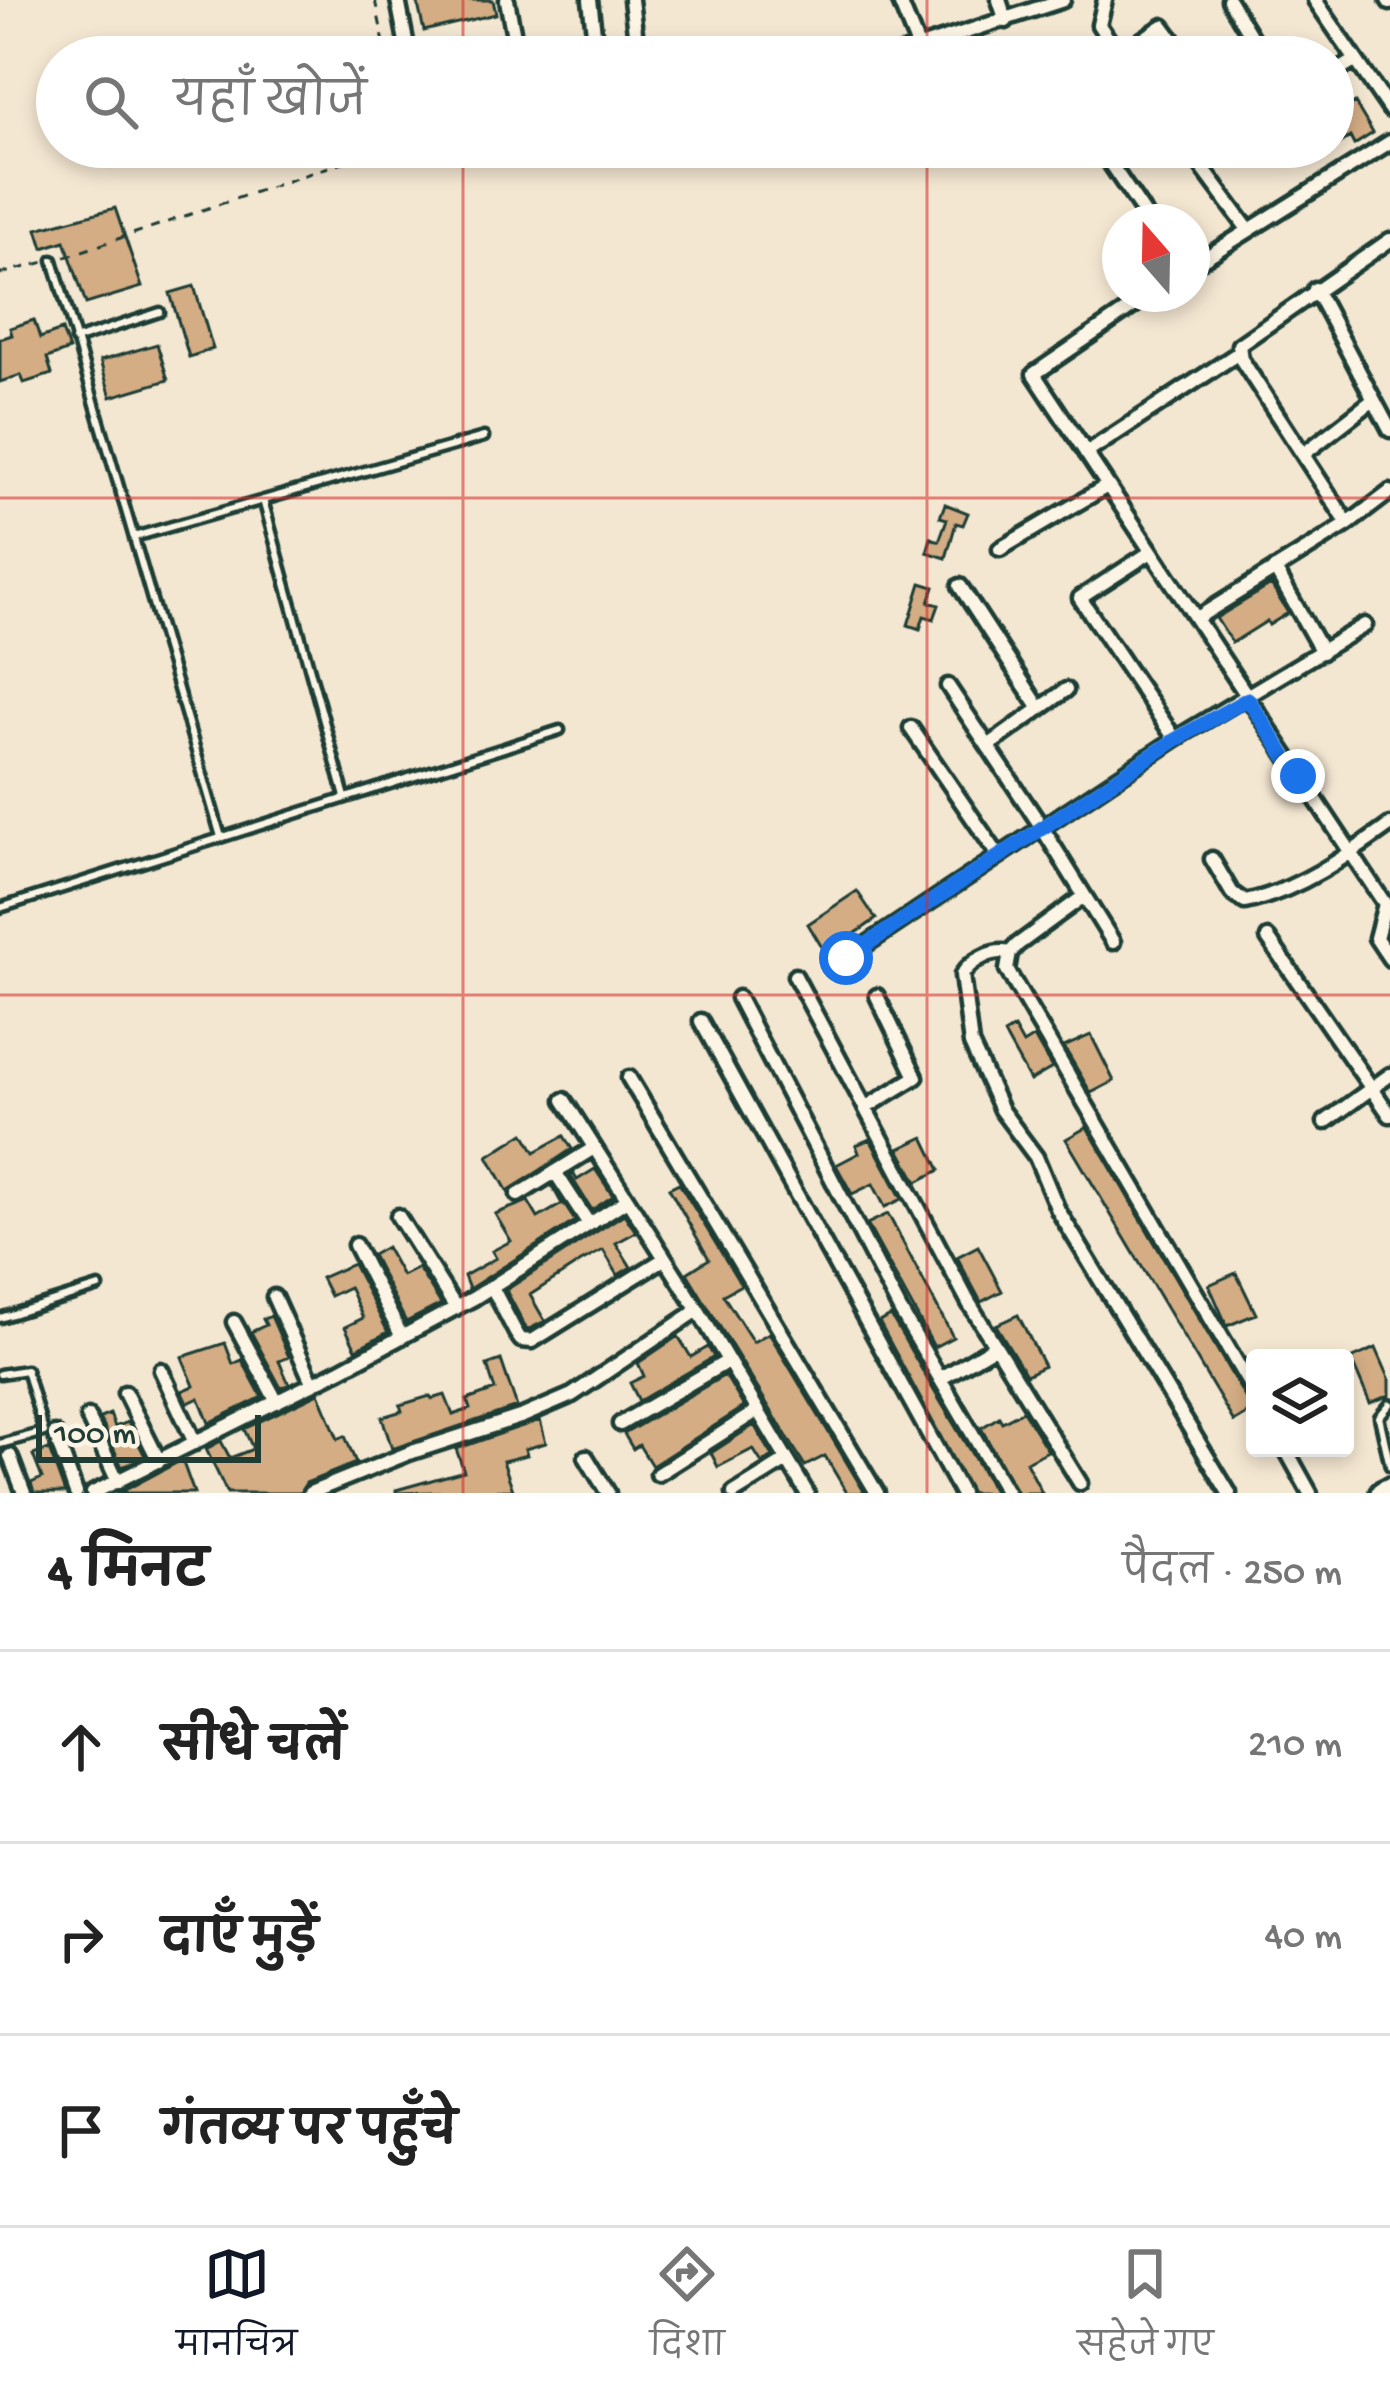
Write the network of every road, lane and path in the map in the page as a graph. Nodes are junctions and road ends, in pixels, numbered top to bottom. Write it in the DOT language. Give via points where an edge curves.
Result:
graph roads {
  1 [pos="375,0"];
  2 [pos="398,0"];
  3 [pos="507,0"];
  4 [pos="590,0"];
  5 [pos="631,0"];
  6 [pos="899,0"];
  7 [pos="999,0"];
  8 [pos="1061,0"];
  9 [pos="1105,0"];
  10 [pos="1229,0"];
  11 [pos="1315,0"];
  12 [pos="1006,21"];
  13 [pos="383,36"];
  14 [pos="405,36"];
  15 [pos="514,36"];
  16 [pos="594,36"];
  17 [pos="635,36"];
  18 [pos="914,36"];
  19 [pos="959,36"];
  20 [pos="1106,36"];
  21 [pos="1148,36"];
  22 [pos="1170,36"];
  23 [pos="1251,36"];
  24 [pos="1339,36"];
  25 [pos="1355,60"];
  26 [pos="1390,110"];
  27 [pos="1390,142"];
  28 [pos="1354,164"];
  29 [pos="325,168"];
  30 [pos="1113,168"];
  31 [pos="1203,168"];
  32 [pos="1347,168"];
  33 [pos="1138,204"];
  34 [pos="1247,228"];
  35 [pos="1390,241"];
  36 [pos="1210,254"];
  37 [pos="53,260"];
  38 [pos="0,274"];
  39 [pos="1315,289"];
  40 [pos="160,312"];
  41 [pos="1125,312"];
  42 [pos="75,340"];
  43 [pos="1240,352"];
  44 [pos="1372,401"];
  45 [pos="1390,430"];
  46 [pos="484,436"];
  47 [pos="1086,453"];
  48 [pos="1305,453"];
  49 [pos="1107,485"];
  50 [pos="1390,492"];
  51 [pos="263,500"];
  52 [pos="1348,524"];
  53 [pos="134,537"];
  54 [pos="1000,550"];
  55 [pos="1151,552"];
  56 [pos="1275,569"];
  57 [pos="960,586"];
  58 [pos="1197,618"];
  59 [pos="1365,625"];
  60 [pos="1322,652"];
  61 [pos="948,686"];
  62 [pos="1066,690"];
  63 [pos="1248,699"];
  64 [pos="1040,709"];
  65 [pos="910,728"];
  66 [pos="560,730"];
  67 [pos="1175,740"];
  68 [pos="988,746"];
  69 [pos="345,798"];
  70 [pos="1390,825"];
  71 [pos="1041,826"];
  72 [pos="221,837"];
  73 [pos="1349,854"];
  74 [pos="998,855"];
  75 [pos="1212,859"];
  76 [pos="1084,896"];
  77 [pos="0,908"];
  78 [pos="1268,938"];
  79 [pos="1113,942"];
  80 [pos="1010,953"];
  81 [pos="846,958"];
  82 [pos="1390,959"];
  83 [pos="795,976"];
  84 [pos="877,996"];
  85 [pos="738,998"];
  86 [pos="700,1021"];
  87 [pos="1390,1075"];
  88 [pos="629,1078"];
  89 [pos="1372,1088"];
  90 [pos="564,1100"];
  91 [pos="866,1108"];
  92 [pos="1390,1114"];
  93 [pos="1324,1122"];
  94 [pos="594,1148"];
  95 [pos="555,1172"];
  96 [pos="518,1195"];
  97 [pos="627,1200"];
  98 [pos="398,1216"];
  99 [pos="590,1224"];
  100 [pos="355,1245"];
  101 [pos="664,1259"];
  102 [pos="99,1287"];
  103 [pos="492,1287"];
  104 [pos="274,1297"];
  105 [pos="456,1308"];
  106 [pos="698,1310"];
  107 [pos="0,1318"];
  108 [pos="234,1322"];
  109 [pos="402,1337"];
  110 [pos="995,1346"];
  111 [pos="728,1361"];
  112 [pos="160,1370"];
  113 [pos="0,1374"];
  114 [pos="940,1378"];
  115 [pos="1246,1379"];
  116 [pos="313,1384"];
  117 [pos="124,1393"];
  118 [pos="277,1402"];
  119 [pos="1390,1404"];
  120 [pos="757,1411"];
  121 [pos="88,1418"];
  122 [pos="620,1424"];
  123 [pos="55,1434"];
  124 [pos="195,1443"];
  125 [pos="0,1444"];
  126 [pos="10,1456"];
  127 [pos="586,1457"];
  128 [pos="1290,1457"];
  129 [pos="787,1460"];
  130 [pos="159,1461"];
  131 [pos="1390,1466"];
  132 [pos="658,1474"];
  133 [pos="118,1482"];
  134 [pos="1080,1483"];
  135 [pos="1390,1489"];
  136 [pos="24,1493"];
  137 [pos="76,1493"];
  138 [pos="93,1493"];
  139 [pos="310,1493"];
  140 [pos="608,1493"];
  141 [pos="734,1493"];
  142 [pos="806,1493"];
  143 [pos="877,1493"];
  144 [pos="961,1493"];
  145 [pos="1007,1493"];
  146 [pos="1228,1493"];
  147 [pos="1310,1493"];
  148 [pos="1382,1493"];
  1 -- 13 [label="path"];
  2 -- 14 [label="street"];
  3 -- 15 [label="street"];
  4 -- 16 [label="street"];
  5 -- 17 [label="street"];
  6 -- 18 [label="street"];
  7 -- 12 [label="street"];
  8 -- 12 [label="street"];
  9 -- 20 [label="street" via="1099,25"];
  10 -- 23 [label="street"];
  11 -- 24 [label="street"];
  12 -- 19 [label="street"];
  21 -- 22 [label="street" via="1163,26"];
  25 -- 26 [label="street"];
  27 -- 28 [label="street"];
  29 -- 37 [label="path"];
  30 -- 33 [label="street"];
  31 -- 34 [label="street"];
  32 -- 34 [label="street"];
  34 -- 36 [label="street"];
  35 -- 39 [label="street"];
  37 -- 38 [label="path"];
  37 -- 42 [label="lane"];
  39 -- 43 [label="street" via="1239,345"];
  39 -- 44 [label="street"];
  40 -- 42 [label="lane"];
  41 -- 47 [label="street" via="1034,374"];
  42 -- 53 [label="lane"];
  43 -- 47 [label="street"];
  43 -- 48 [label="street"];
  44 -- 45 [label="street"];
  44 -- 48 [label="street"];
  46 -- 51 [label="lane"];
  47 -- 49 [label="street"];
  48 -- 52 [label="street"];
  49 -- 54 [label="street"];
  49 -- 55 [label="street"];
  50 -- 52 [label="street"];
  51 -- 53 [label="lane"];
  51 -- 69 [label="lane"];
  52 -- 56 [label="street"];
  53 -- 72 [label="lane"];
  55 -- 58 [label="street"];
  55 -- 67 [label="street" via="1080,598"];
  56 -- 58 [label="street"];
  56 -- 60 [label="street"];
  57 -- 64 [label="street"];
  58 -- 63 [label="street"];
  59 -- 60 [label="street"];
  60 -- 63 [label="street"];
  61 -- 68 [label="street"];
  62 -- 64 [label="street"];
  63 -- 67 [label="street"];
  63 -- 73 [label="street"];
  64 -- 68 [label="street"];
  65 -- 74 [label="street"];
  66 -- 69 [label="lane"];
  67 -- 71 [label="street"];
  68 -- 71 [label="street"];
  69 -- 72 [label="lane"];
  70 -- 73 [label="street"];
  71 -- 74 [label="street"];
  71 -- 76 [label="street"];
  72 -- 77 [label="lane"];
  73 -- 75 [label="street" via="1245,902"];
  73 -- 82 [label="street" via="1385,904 1376,938"];
  74 -- 81 [label="street"];
  76 -- 79 [label="street"];
  76 -- 80 [label="street"];
  78 -- 89 [label="street"];
  80 -- 115 [label="street" via="1007,970"];
  80 -- 146 [label="street" via="992,953 962,975 971,1044 1058,1210"];
  83 -- 91 [label="street"];
  84 -- 91 [label="street" via="916,1077"];
  85 -- 114 [label="street"];
  86 -- 144 [label="street"];
  87 -- 89 [label="street"];
  88 -- 143 [label="street"];
  89 -- 92 [label="street"];
  89 -- 93 [label="street"];
  90 -- 94 [label="street"];
  91 -- 110 [label="street"];
  94 -- 95 [label="street"];
  94 -- 97 [label="street"];
  95 -- 96 [label="street"];
  95 -- 99 [label="street"];
  97 -- 99 [label="street"];
  97 -- 101 [label="street"];
  98 -- 105 [label="street"];
  99 -- 103 [label="street"];
  100 -- 109 [label="street"];
  101 -- 103 [label="street" via="532,1341 521,1340"];
  101 -- 106 [label="street"];
  102 -- 107 [label="lane"];
  103 -- 105 [label="street"];
  104 -- 116 [label="street"];
  105 -- 109 [label="street"];
  106 -- 111 [label="street"];
  106 -- 139 [label="street" via="572,1395"];
  108 -- 118 [label="street"];
  109 -- 116 [label="street"];
  110 -- 114 [label="street"];
  110 -- 134 [label="street"];
  111 -- 120 [label="street"];
  111 -- 122 [label="street"];
  112 -- 124 [label="street"];
  113 -- 125 [label="lane" via="26,1370 44,1432"];
  114 -- 145 [label="street"];
  116 -- 118 [label="street"];
  117 -- 130 [label="street"];
  118 -- 124 [label="street"];
  119 -- 131 [label="lane" via="1379,1417"];
  120 -- 129 [label="street"];
  120 -- 132 [label="street"];
  121 -- 133 [label="street"];
  123 -- 137 [label="street"];
  124 -- 130 [label="street"];
  126 -- 136 [label="street"];
  127 -- 140 [label="street"];
  128 -- 147 [label="street"];
  129 -- 141 [label="street"];
  129 -- 142 [label="street"];
  130 -- 133 [label="street"];
  133 -- 138 [label="street"];
  135 -- 148 [label="main road"];
}
